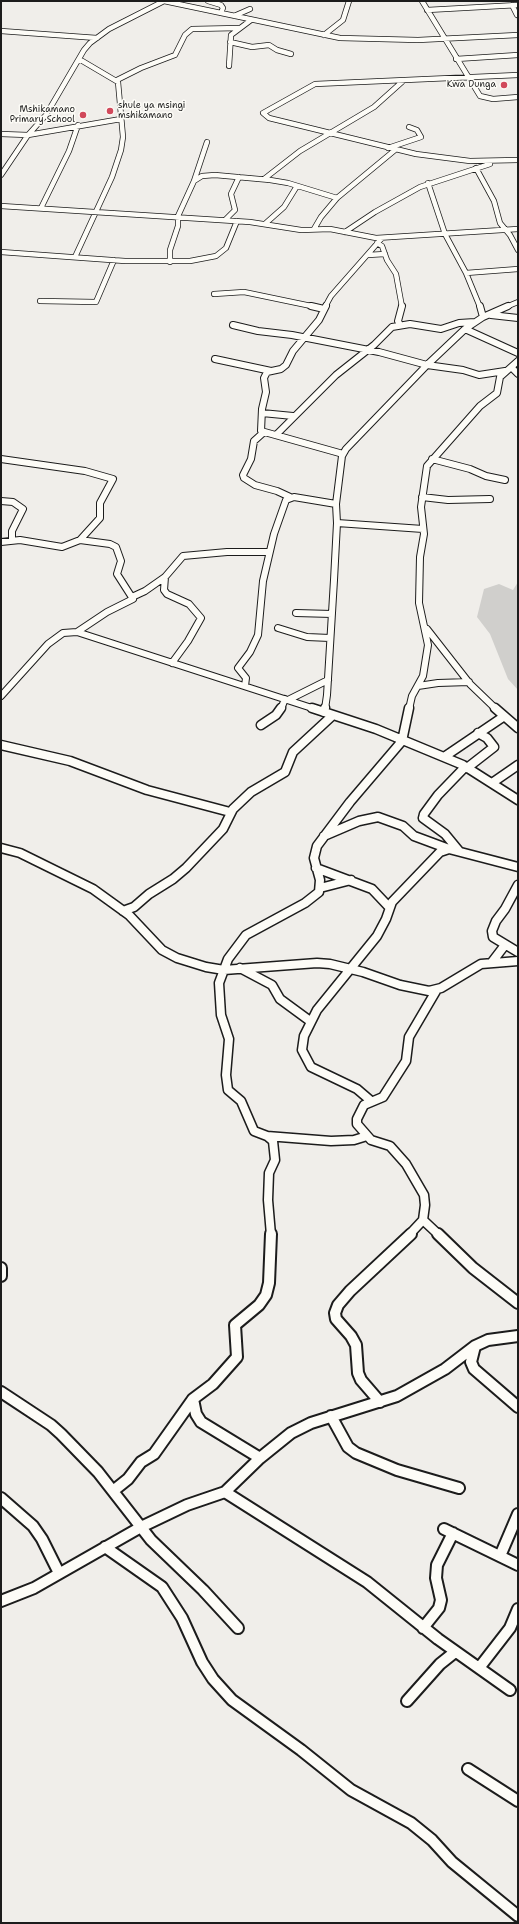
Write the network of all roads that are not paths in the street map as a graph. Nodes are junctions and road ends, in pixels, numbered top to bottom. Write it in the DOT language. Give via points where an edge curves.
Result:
graph roads {
  1 [pos="164,1"];
  2 [pos="208,1"];
  3 [pos="349,1"];
  4 [pos="422,1"];
  5 [pos="501,4"];
  6 [pos="511,5"];
  7 [pos="518,5"];
  8 [pos="250,9"];
  9 [pos="427,10"];
  10 [pos="221,13"];
  11 [pos="517,15"];
  12 [pos="234,16"];
  13 [pos="251,20"];
  14 [pos="239,28"];
  15 [pos="1,30"];
  16 [pos="324,35"];
  17 [pos="518,35"];
  18 [pos="97,38"];
  19 [pos="444,38"];
  20 [pos="230,42"];
  21 [pos="291,54"];
  22 [pos="518,55"];
  23 [pos="456,58"];
  24 [pos="79,59"];
  25 [pos="229,66"];
  26 [pos="518,75"];
  27 [pos="468,77"];
  28 [pos="117,80"];
  29 [pos="403,81"];
  30 [pos="518,97"];
  31 [pos="121,119"];
  32 [pos="78,125"];
  33 [pos="410,127"];
  34 [pos="33,130"];
  35 [pos="47,132"];
  36 [pos="331,133"];
  37 [pos="1,134"];
  38 [pos="28,135"];
  39 [pos="207,142"];
  40 [pos="388,148"];
  41 [pos="395,150"];
  42 [pos="518,160"];
  43 [pos="504,161"];
  44 [pos="476,168"];
  45 [pos="1,175"];
  46 [pos="239,177"];
  47 [pos="264,180"];
  48 [pos="194,181"];
  49 [pos="428,183"];
  50 [pos="297,186"];
  51 [pos="337,198"];
  52 [pos="1,206"];
  53 [pos="42,208"];
  54 [pos="97,212"];
  55 [pos="178,216"];
  56 [pos="225,220"];
  57 [pos="237,221"];
  58 [pos="266,223"];
  59 [pos="518,229"];
  60 [pos="314,230"];
  61 [pos="506,230"];
  62 [pos="345,232"];
  63 [pos="445,234"];
  64 [pos="382,238"];
  65 [pos="377,243"];
  66 [pos="516,245"];
  67 [pos="518,250"];
  68 [pos="1,252"];
  69 [pos="385,254"];
  70 [pos="368,255"];
  71 [pos="75,257"];
  72 [pos="114,260"];
  73 [pos="170,262"];
  74 [pos="518,269"];
  75 [pos="466,273"];
  76 [pos="214,294"];
  77 [pos="40,301"];
  78 [pos="518,302"];
  79 [pos="324,309"];
  80 [pos="485,316"];
  81 [pos="518,318"];
  82 [pos="476,322"];
  83 [pos="233,325"];
  84 [pos="400,325"];
  85 [pos="465,329"];
  86 [pos="305,338"];
  87 [pos="368,350"];
  88 [pos="518,353"];
  89 [pos="215,359"];
  90 [pos="518,361"];
  91 [pos="427,365"];
  92 [pos="512,368"];
  93 [pos="505,371"];
  94 [pos="271,372"];
  95 [pos="518,374"];
  96 [pos="262,413"];
  97 [pos="293,416"];
  98 [pos="264,432"];
  99 [pos="276,435"];
  100 [pos="343,454"];
  101 [pos="1,459"];
  102 [pos="432,459"];
  103 [pos="505,480"];
  104 [pos="290,497"];
  105 [pos="422,498"];
  106 [pos="490,499"];
  107 [pos="1,501"];
  108 [pos="336,504"];
  109 [pos="337,523"];
  110 [pos="423,529"];
  111 [pos="12,540"];
  112 [pos="80,540"];
  113 [pos="1,542"];
  114 [pos="269,552"];
  115 [pos="165,577"];
  116 [pos="132,597"];
  117 [pos="296,613"];
  118 [pos="332,614"];
  119 [pos="425,626"];
  120 [pos="278,628"];
  121 [pos="77,632"];
  122 [pos="330,638"];
  123 [pos="172,663"];
  124 [pos="328,680"];
  125 [pos="469,682"];
  126 [pos="245,686"];
  127 [pos="418,686"];
  128 [pos="1,696"];
  129 [pos="286,700"];
  130 [pos="324,712"];
  131 [pos="332,715"];
  132 [pos="503,717"];
  133 [pos="261,725"];
  134 [pos="518,728"];
  135 [pos="478,733"];
  136 [pos="402,741"];
  137 [pos="1,745"];
  138 [pos="444,757"];
  139 [pos="518,765"];
  140 [pos="466,767"];
  141 [pos="492,783"];
  142 [pos="518,800"];
  143 [pos="230,812"];
  144 [pos="324,836"];
  145 [pos="1,848"];
  146 [pos="449,849"];
  147 [pos="459,851"];
  148 [pos="518,867"];
  149 [pos="316,868"];
  150 [pos="351,880"];
  151 [pos="518,885"];
  152 [pos="320,888"];
  153 [pos="389,907"];
  154 [pos="123,911"];
  155 [pos="505,945"];
  156 [pos="518,952"];
  157 [pos="518,961"];
  158 [pos="492,962"];
  159 [pos="240,968"];
  160 [pos="351,969"];
  161 [pos="224,970"];
  162 [pos="436,991"];
  163 [pos="310,1022"];
  164 [pos="371,1101"];
  165 [pos="267,1136"];
  166 [pos="367,1136"];
  167 [pos="423,1220"];
  168 [pos="1,1268"];
  169 [pos="1,1276"];
  170 [pos="518,1303"];
  171 [pos="518,1336"];
  172 [pos="475,1346"];
  173 [pos="1,1392"];
  174 [pos="193,1399"];
  175 [pos="380,1402"];
  176 [pos="518,1407"];
  177 [pos="331,1416"];
  178 [pos="260,1458"];
  179 [pos="459,1488"];
  180 [pos="113,1491"];
  181 [pos="225,1492"];
  182 [pos="1,1498"];
  183 [pos="518,1514"];
  184 [pos="141,1527"];
  185 [pos="105,1547"];
  186 [pos="500,1556"];
  187 [pos="518,1565"];
  188 [pos="59,1573"];
  189 [pos="1,1601"];
  190 [pos="518,1609"];
  191 [pos="238,1628"];
  192 [pos="423,1628"];
  193 [pos="455,1652"];
  194 [pos="479,1668"];
  195 [pos="510,1690"];
  196 [pos="407,1701"];
  197 [pos="468,1769"];
  198 [pos="518,1801"];
  199 [pos="518,1916"];
  1 -- 10 [label="street"];
  1 -- 18 [label="street"];
  2 -- 10 [label="street" via="221,5"];
  3 -- 16 [label="street" via="343,20"];
  4 -- 9 [label="street"];
  5 -- 6 [label="street"];
  5 -- 9 [label="street"];
  6 -- 7 [label="street"];
  6 -- 11 [label="street"];
  8 -- 12 [label="street"];
  9 -- 19 [label="street"];
  10 -- 12 [label="street"];
  12 -- 13 [label="street"];
  13 -- 14 [label="street"];
  13 -- 16 [label="street"];
  14 -- 20 [label="street" via="231,34"];
  14 -- 28 [label="street" via="192,29 185,35 175,55"];
  15 -- 18 [label="street"];
  16 -- 19 [label="street" via="382,40"];
  17 -- 19 [label="street"];
  18 -- 24 [label="street" via="84,50"];
  19 -- 23 [label="street"];
  20 -- 21 [label="street" via="252,47 269,45"];
  20 -- 25 [label="street"];
  22 -- 23 [label="street"];
  23 -- 27 [label="street"];
  24 -- 28 [label="street"];
  24 -- 34 [label="street" via="46,115"];
  26 -- 27 [label="street"];
  27 -- 29 [label="street"];
  27 -- 30 [label="street" via="480,96 493,99"];
  28 -- 31 [label="street"];
  29 -- 36 [label="street" via="374,107"];
  29 -- 36 [label="street" via="318,84 263,113 269,118"];
  31 -- 32 [label="street"];
  31 -- 54 [label="street" via="123,144"];
  32 -- 35 [label="street"];
  32 -- 53 [label="street" via="69,151"];
  33 -- 40 [label="street" via="417,130 421,136"];
  34 -- 35 [label="street"];
  34 -- 38 [label="street"];
  35 -- 38 [label="street"];
  36 -- 40 [label="street"];
  36 -- 47 [label="street" via="300,151"];
  37 -- 38 [label="street"];
  38 -- 45 [label="street"];
  39 -- 48 [label="street"];
  40 -- 41 [label="street"];
  41 -- 43 [label="street" via="444,159"];
  41 -- 51 [label="street"];
  42 -- 43 [label="street"];
  43 -- 44 [label="street"];
  44 -- 49 [label="street"];
  44 -- 61 [label="street" via="494,202 500,223"];
  46 -- 47 [label="street"];
  46 -- 48 [label="street" via="207,176"];
  46 -- 56 [label="street" via="231,194 235,210"];
  47 -- 50 [label="street"];
  48 -- 55 [label="street"];
  49 -- 62 [label="street" via="408,192"];
  49 -- 63 [label="street"];
  50 -- 51 [label="street"];
  50 -- 58 [label="street" via="284,207"];
  51 -- 60 [label="street"];
  52 -- 53 [label="street"];
  53 -- 54 [label="street"];
  54 -- 55 [label="street"];
  54 -- 71 [label="street"];
  55 -- 56 [label="street"];
  55 -- 73 [label="street" via="178,226 170,250"];
  56 -- 57 [label="street"];
  57 -- 58 [label="street"];
  57 -- 73 [label="street" via="229,244 220,253 202,260"];
  58 -- 60 [label="street"];
  59 -- 61 [label="street"];
  60 -- 62 [label="street"];
  61 -- 63 [label="street"];
  61 -- 66 [label="street"];
  62 -- 64 [label="street"];
  63 -- 64 [label="street"];
  63 -- 75 [label="street"];
  64 -- 65 [label="street"];
  65 -- 69 [label="street" via="382,246"];
  65 -- 70 [label="street"];
  66 -- 67 [label="street"];
  68 -- 71 [label="street"];
  69 -- 70 [label="street"];
  69 -- 84 [label="street" via="396,274 402,306 398,322"];
  70 -- 79 [label="street" via="333,294"];
  71 -- 72 [label="street"];
  72 -- 73 [label="street"];
  72 -- 77 [label="street" via="96,302"];
  74 -- 75 [label="street"];
  75 -- 80 [label="street"];
  76 -- 79 [label="street" via="244,292"];
  78 -- 80 [label="street"];
  79 -- 86 [label="street"];
  80 -- 81 [label="street"];
  80 -- 82 [label="street"];
  82 -- 84 [label="street" via="459,323 438,329"];
  82 -- 85 [label="street"];
  83 -- 86 [label="street"];
  84 -- 87 [label="street" via="388,330"];
  85 -- 88 [label="street"];
  85 -- 91 [label="street"];
  86 -- 87 [label="street"];
  86 -- 94 [label="street" via="293,351 284,368"];
  87 -- 91 [label="street"];
  87 -- 97 [label="street" via="336,375"];
  89 -- 94 [label="street"];
  90 -- 92 [label="street"];
  91 -- 93 [label="street" via="479,375"];
  91 -- 100 [label="street"];
  92 -- 93 [label="street"];
  92 -- 95 [label="street"];
  93 -- 102 [label="street" via="498,380 497,393 480,406"];
  94 -- 96 [label="street" via="265,374 266,392"];
  96 -- 97 [label="street"];
  96 -- 98 [label="street" via="261,428"];
  97 -- 99 [label="street"];
  98 -- 99 [label="street"];
  98 -- 104 [label="street" via="254,441 244,478 255,485 276,490"];
  99 -- 100 [label="street"];
  100 -- 108 [label="street"];
  101 -- 112 [label="street" via="85,471 113,479 100,503 100,518"];
  102 -- 103 [label="street"];
  102 -- 105 [label="street" via="427,466"];
  104 -- 108 [label="street"];
  104 -- 114 [label="street" via="286,500"];
  105 -- 106 [label="street"];
  105 -- 110 [label="street"];
  107 -- 111 [label="street" via="13,502 23,509 12,531"];
  108 -- 109 [label="street"];
  109 -- 110 [label="street"];
  109 -- 118 [label="street"];
  110 -- 119 [label="street" via="419,603"];
  111 -- 112 [label="street" via="62,547"];
  111 -- 113 [label="street"];
  112 -- 116 [label="street" via="116,547 121,561 117,574"];
  114 -- 115 [label="street" via="183,556"];
  114 -- 126 [label="street" via="263,581 259,630 250,652 238,668 246,678"];
  115 -- 116 [label="street"];
  115 -- 123 [label="street" via="164,590 167,594 189,604 201,618"];
  116 -- 121 [label="street" via="132,601 107,612"];
  117 -- 118 [label="street"];
  118 -- 122 [label="street"];
  119 -- 125 [label="street"];
  119 -- 127 [label="street" via="428,645 423,676"];
  120 -- 122 [label="street" via="307,637"];
  121 -- 123 [label="street"];
  121 -- 128 [label="street" via="63,633 48,644"];
  122 -- 124 [label="street"];
  123 -- 126 [label="street"];
  124 -- 129 [label="street"];
  124 -- 130 [label="street"];
  125 -- 127 [label="street" via="438,682"];
  125 -- 132 [label="street"];
  126 -- 129 [label="street"];
  127 -- 136 [label="street" via="412,696"];
  129 -- 130 [label="street"];
  129 -- 133 [label="street" via="276,715"];
  130 -- 131 [label="street"];
  131 -- 136 [label="street"];
  131 -- 143 [label="street" via="312,737 293,752 285,772 251,792"];
  132 -- 134 [label="street"];
  132 -- 135 [label="street"];
  135 -- 138 [label="street"];
  135 -- 140 [label="street" via="488,738 494,747"];
  136 -- 138 [label="street"];
  136 -- 144 [label="street"];
  137 -- 143 [label="street" via="70,761 147,790"];
  138 -- 140 [label="street"];
  139 -- 141 [label="street"];
  140 -- 141 [label="street"];
  140 -- 147 [label="street" via="438,795 423,818 445,834"];
  141 -- 142 [label="street"];
  143 -- 154 [label="street" via="223,829 186,868 134,907"];
  144 -- 146 [label="street" via="359,821 378,817 403,826 414,836"];
  144 -- 149 [label="street" via="314,852"];
  145 -- 154 [label="street" via="20,853 70,877 93,889"];
  146 -- 147 [label="street"];
  146 -- 153 [label="street" via="435,856"];
  147 -- 148 [label="street"];
  149 -- 150 [label="street"];
  149 -- 152 [label="street"];
  150 -- 152 [label="street"];
  150 -- 153 [label="street" via="377,892"];
  151 -- 155 [label="street" via="492,931 493,937"];
  152 -- 161 [label="street" via="315,896 305,903 246,935 232,952"];
  153 -- 160 [label="street" via="377,936"];
  154 -- 161 [label="street" via="167,953 193,963"];
  155 -- 156 [label="street"];
  155 -- 158 [label="street"];
  157 -- 158 [label="street"];
  158 -- 162 [label="street" via="475,967"];
  159 -- 160 [label="street" via="317,963"];
  159 -- 161 [label="street"];
  159 -- 163 [label="street" via="272,985 280,999"];
  160 -- 162 [label="street" via="410,988"];
  160 -- 163 [label="street" via="332,990"];
  161 -- 165 [label="street" via="219,983 219,998 223,1023 229,1033 226,1076 228,1090 241,1101 254,1132"];
  162 -- 164 [label="street" via="409,1037 406,1061 383,1097"];
  163 -- 164 [label="street" via="302,1050 312,1067 357,1089"];
  164 -- 166 [label="street" via="364,1106 357,1119 357,1124"];
  165 -- 166 [label="street" via="342,1142"];
  165 -- 174 [label="street" via="273,1141 275,1160 270,1169 269,1179 271,1236 266,1295 259,1305 235,1325 237,1357 213,1384"];
  166 -- 167 [label="street" via="371,1140 390,1146 406,1164 424,1196"];
  167 -- 170 [label="street" via="473,1268"];
  167 -- 175 [label="street" via="350,1291 338,1305 335,1313 336,1319 356,1345 361,1380"];
  168 -- 169 [label="street"];
  171 -- 172 [label="street" via="488,1340"];
  172 -- 175 [label="street" via="445,1369 397,1396"];
  172 -- 176 [label="street" via="471,1362 474,1369"];
  173 -- 180 [label="street" via="51,1425 98,1472"];
  174 -- 178 [label="street" via="196,1414 210,1430"];
  174 -- 180 [label="street" via="154,1454 141,1462 128,1479"];
  175 -- 177 [label="street"];
  177 -- 178 [label="street" via="291,1433"];
  177 -- 179 [label="street" via="348,1447 356,1453 392,1468"];
  178 -- 181 [label="street"];
  180 -- 184 [label="street"];
  181 -- 184 [label="street" via="187,1505"];
  181 -- 192 [label="street" via="366,1582"];
  182 -- 188 [label="street" via="33,1526"];
  183 -- 186 [label="street"];
  184 -- 185 [label="street"];
  184 -- 191 [label="street"];
  185 -- 188 [label="street"];
  185 -- 199 [label="street" via="162,1587 182,1618 202,1662 232,1700 351,1790 411,1823 432,1840 452,1862"];
  186 -- 187 [label="street"];
  186 -- 192 [label="street" via="449,1531 437,1565 436,1578 441,1600 439,1608"];
  188 -- 189 [label="street" via="34,1588"];
  190 -- 194 [label="street" via="510,1628"];
  192 -- 193 [label="street"];
  193 -- 194 [label="street"];
  193 -- 196 [label="street" via="440,1664"];
  194 -- 195 [label="street"];
  197 -- 198 [label="street"];
}
